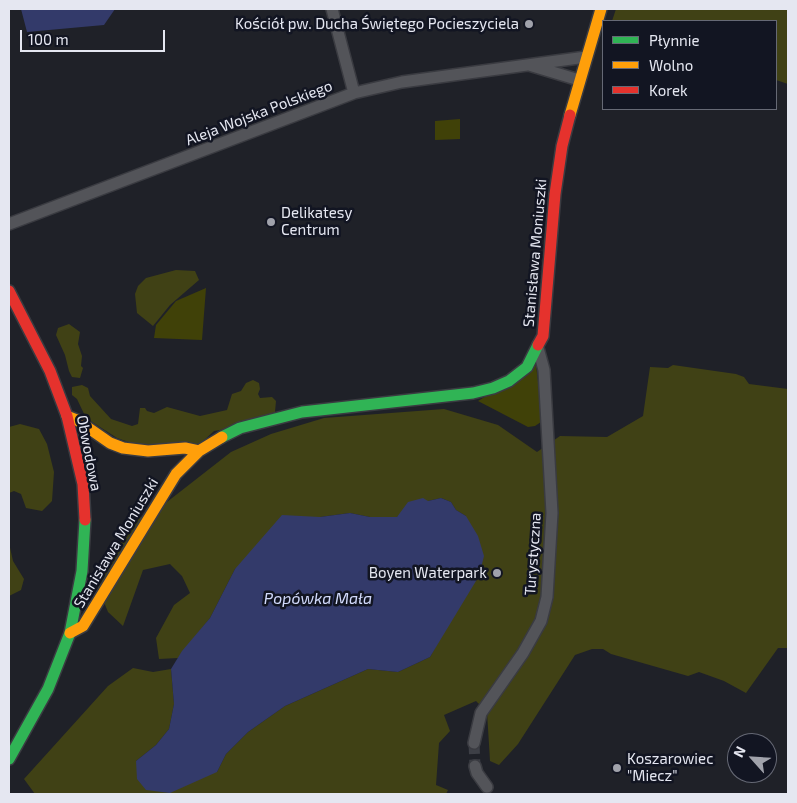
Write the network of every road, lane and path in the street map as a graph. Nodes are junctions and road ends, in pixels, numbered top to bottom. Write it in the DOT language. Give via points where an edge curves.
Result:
graph roads {
  1 [pos="332,9"];
  2 [pos="601,9"];
  3 [pos="586,57"];
  4 [pos="529,65"];
  5 [pos="579,80"];
  6 [pos="354,93"];
  7 [pos="9,224"];
  8 [pos="9,291"];
  9 [pos="538,348"];
  10 [pos="67,416"];
  11 [pos="199,451"];
  12 [pos="70,633"];
  13 [pos="474,743"];
  14 [pos="9,759"];
  15 [pos="475,766"];
  16 [pos="487,787"];
  1 -- 6 [label="street"];
  2 -- 3 [label="street, Stanisława Moniuszki"];
  3 -- 4 [label="street, Aleja Wojska Polskiego"];
  3 -- 5 [label="street, Stanisława Moniuszki"];
  4 -- 5 [label="street, Aleja Wojska Polskiego"];
  4 -- 6 [label="street, Aleja Wojska Polskiego" via="402,82"];
  5 -- 9 [label="street, Stanisława Moniuszki" via="558,168 543,336"];
  6 -- 7 [label="street, Aleja Wojska Polskiego"];
  8 -- 10 [label="street, Obwodowa" via="50,371"];
  9 -- 11 [label="street, Stanisława Moniuszki" via="520,374 493,388 294,414 240,428"];
  9 -- 13 [label="street, Turystyczna" via="544,370 552,513 547,597 541,621 523,653 481,713"];
  10 -- 11 [label="street" via="123,448"];
  10 -- 12 [label="street, Obwodowa" via="83,484 85,523 82,571"];
  11 -- 12 [label="street, Stanisława Moniuszki" via="163,492 83,626"];
  12 -- 14 [label="street, Stanisława Moniuszki" via="48,689"];
  15 -- 16 [label="street"];
}
